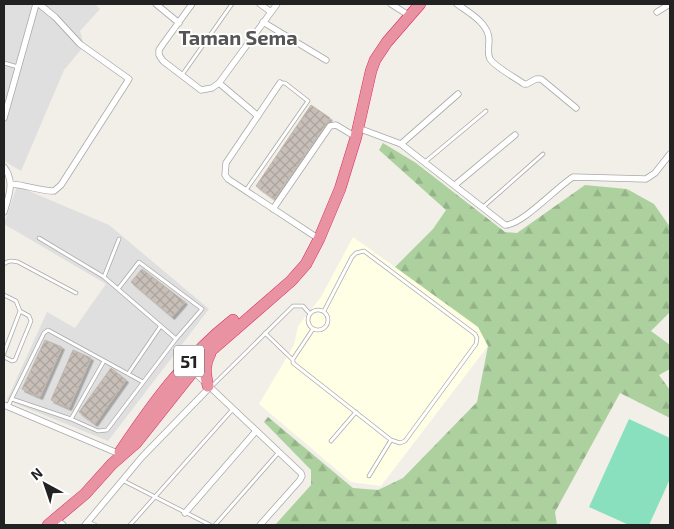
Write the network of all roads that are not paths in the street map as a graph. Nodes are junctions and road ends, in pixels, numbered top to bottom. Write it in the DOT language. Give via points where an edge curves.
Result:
graph roads {
  1 [pos="37,4"];
  2 [pos="156,4"];
  3 [pos="192,4"];
  4 [pos="232,4"];
  5 [pos="260,4"];
  6 [pos="277,4"];
  7 [pos="391,4"];
  8 [pos="420,4"];
  9 [pos="457,4"];
  10 [pos="670,4"];
  11 [pos="270,12"];
  12 [pos="657,12"];
  13 [pos="410,16"];
  14 [pos="179,22"];
  15 [pos="263,22"];
  16 [pos="326,60"];
  17 [pos="4,63"];
  18 [pos="18,67"];
  19 [pos="182,76"];
  20 [pos="219,82"];
  21 [pos="280,83"];
  22 [pos="458,94"];
  23 [pos="576,108"];
  24 [pos="486,111"];
  25 [pos="258,116"];
  26 [pos="4,118"];
  27 [pos="357,132"];
  28 [pos="515,135"];
  29 [pos="401,144"];
  30 [pos="544,154"];
  31 [pos="670,154"];
  32 [pos="425,162"];
  33 [pos="4,167"];
  34 [pos="11,184"];
  35 [pos="455,185"];
  36 [pos="245,190"];
  37 [pos="482,207"];
  38 [pos="273,209"];
  39 [pos="4,212"];
  40 [pos="39,238"];
  41 [pos="119,239"];
  42 [pos="319,239"];
  43 [pos="4,264"];
  44 [pos="104,277"];
  45 [pos="118,289"];
  46 [pos="280,289"];
  47 [pos="76,293"];
  48 [pos="4,295"];
  49 [pos="20,311"];
  50 [pos="324,311"];
  51 [pos="310,314"];
  52 [pos="160,327"];
  53 [pos="313,329"];
  54 [pos="265,334"];
  55 [pos="225,337"];
  56 [pos="176,339"];
  57 [pos="4,353"];
  58 [pos="4,357"];
  59 [pos="292,359"];
  60 [pos="104,361"];
  61 [pos="192,371"];
  62 [pos="128,374"];
  63 [pos="143,382"];
  64 [pos="209,386"];
  65 [pos="170,392"];
  66 [pos="12,399"];
  67 [pos="6,406"];
  68 [pos="233,409"];
  69 [pos="356,412"];
  70 [pos="71,419"];
  71 [pos="256,431"];
  72 [pos="392,440"];
  73 [pos="331,441"];
  74 [pos="279,452"];
  75 [pos="121,454"];
  76 [pos="369,476"];
  77 [pos="122,480"];
  78 [pos="155,498"];
  79 [pos="185,513"];
  80 [pos="56,523"];
  81 [pos="87,523"];
  82 [pos="95,525"];
  83 [pos="130,525"];
  84 [pos="210,525"];
  85 [pos="215,525"];
  86 [pos="260,525"];
  1 -- 18 [label="street"];
  1 -- 34 [label="street" via="55,17 80,44 129,79 61,185 54,191 45,191"];
  2 -- 14 [label="street"];
  3 -- 14 [label="street"];
  4 -- 19 [label="lane"];
  5 -- 11 [label="street"];
  6 -- 11 [label="street"];
  7 -- 13 [label="street"];
  8 -- 13 [label="highway, 51"];
  9 -- 23 [label="street" via="488,31 491,61 524,84 541,79"];
  10 -- 12 [label="street"];
  11 -- 15 [label="street"];
  13 -- 27 [label="highway, 51" via="376,60"];
  14 -- 19 [label="street" via="159,50 159,55"];
  15 -- 16 [label="street"];
  15 -- 20 [label="street"];
  17 -- 18 [label="lane"];
  18 -- 26 [label="street"];
  19 -- 20 [label="street" via="201,90 212,88"];
  20 -- 25 [label="street"];
  21 -- 25 [label="street"];
  21 -- 36 [label="lane" via="285,83 308,101"];
  22 -- 29 [label="street"];
  24 -- 32 [label="lane"];
  25 -- 36 [label="street" via="224,170 228,179"];
  27 -- 29 [label="street"];
  27 -- 38 [label="street" via="330,126"];
  27 -- 42 [label="highway, 51" via="340,189"];
  28 -- 35 [label="street"];
  29 -- 32 [label="street"];
  30 -- 37 [label="lane"];
  31 -- 37 [label="street" via="646,179 573,177 513,224 505,225"];
  32 -- 35 [label="street"];
  33 -- 34 [label="street"];
  34 -- 39 [label="street"];
  35 -- 37 [label="street"];
  36 -- 38 [label="street"];
  38 -- 42 [label="street"];
  40 -- 44 [label="lane"];
  41 -- 44 [label="lane"];
  42 -- 46 [label="highway, 51" via="306,264"];
  43 -- 47 [label="lane" via="18,262"];
  44 -- 45 [label="lane"];
  45 -- 52 [label="lane"];
  45 -- 56 [label="lane" via="139,262 202,309"];
  46 -- 55 [label="highway, 51"];
  46 -- 65 [label="highway, 51" via="256,302 213,336 196,353"];
  48 -- 49 [label="lane" via="16,300"];
  49 -- 57 [label="lane"];
  49 -- 58 [label="lane" via="29,316 31,322 15,360"];
  50 -- 51 [label="lane"];
  50 -- 53 [label="lane" via="328,324 324,329"];
  50 -- 72 [label="lane" via="352,257 364,250 475,334 476,344 471,352 405,441"];
  51 -- 53 [label="lane" via="308,321"];
  51 -- 54 [label="lane" via="303,306 293,306"];
  52 -- 56 [label="lane"];
  52 -- 62 [label="lane"];
  53 -- 59 [label="lane"];
  54 -- 59 [label="lane"];
  54 -- 64 [label="lane"];
  55 -- 61 [label="highway, 51"];
  55 -- 64 [label="highway" via="206,362"];
  56 -- 63 [label="lane"];
  59 -- 69 [label="lane" via="295,366"];
  60 -- 62 [label="lane"];
  60 -- 66 [label="lane" via="48,330"];
  60 -- 70 [label="lane"];
  61 -- 64 [label="street"];
  61 -- 65 [label="highway, 51"];
  62 -- 63 [label="lane"];
  63 -- 70 [label="lane" via="107,430 98,431"];
  64 -- 65 [label="highway" via="196,380"];
  64 -- 68 [label="street"];
  64 -- 77 [label="street"];
  65 -- 75 [label="highway, 51" via="136,443"];
  66 -- 67 [label="lane"];
  66 -- 70 [label="lane"];
  67 -- 75 [label="street"];
  68 -- 71 [label="street"];
  68 -- 78 [label="lane"];
  69 -- 72 [label="lane"];
  69 -- 73 [label="lane"];
  71 -- 74 [label="street"];
  71 -- 79 [label="street"];
  72 -- 76 [label="lane"];
  74 -- 85 [label="lane"];
  74 -- 86 [label="street" via="302,476"];
  75 -- 80 [label="highway, 51"];
  77 -- 78 [label="lane"];
  77 -- 81 [label="street"];
  78 -- 79 [label="lane"];
  78 -- 83 [label="lane"];
  79 -- 84 [label="lane"];
  81 -- 82 [label="lane"];
}
